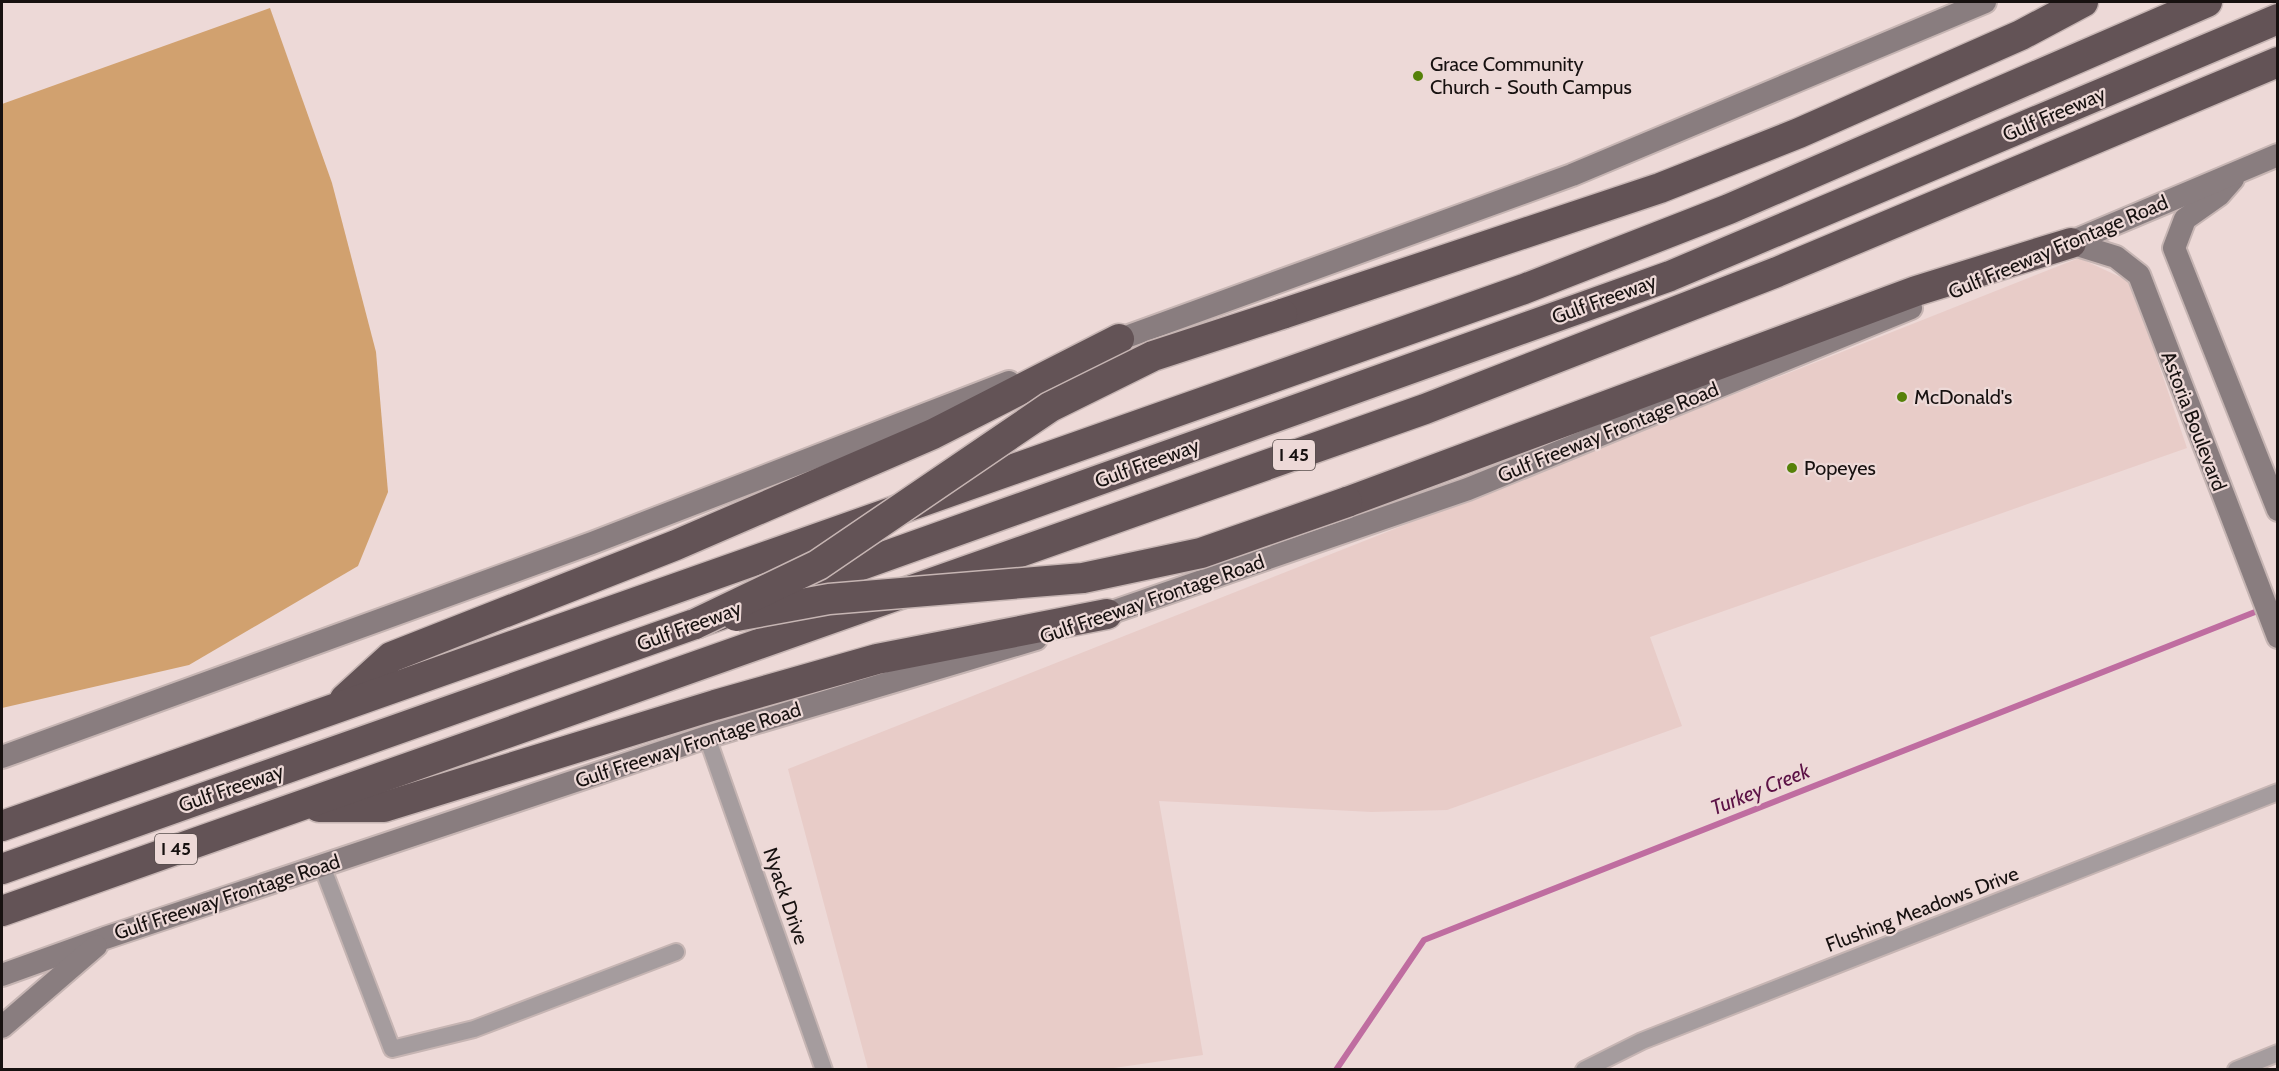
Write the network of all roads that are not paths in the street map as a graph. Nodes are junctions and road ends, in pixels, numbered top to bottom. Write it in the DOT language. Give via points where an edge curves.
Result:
graph roads {
  1 [pos="1984,2"];
  2 [pos="2083,2"];
  3 [pos="2207,2"];
  4 [pos="2277,19"];
  5 [pos="2277,62"];
  6 [pos="2277,155"];
  7 [pos="2241,171"];
  8 [pos="2071,243"];
  9 [pos="1119,339"];
  10 [pos="2277,510"];
  11 [pos="1107,614"];
  12 [pos="695,624"];
  13 [pos="2277,637"];
  14 [pos="334,709"];
  15 [pos="707,737"];
  16 [pos="2,745"];
  17 [pos="36,745"];
  18 [pos="2,757"];
  19 [pos="2277,792"];
  20 [pos="295,807"];
  21 [pos="2,826"];
  22 [pos="322,866"];
  23 [pos="2,869"];
  24 [pos="2,910"];
  25 [pos="105,938"];
  26 [pos="676,952"];
  27 [pos="2,975"];
  28 [pos="2,1028"];
  29 [pos="2277,1053"];
  30 [pos="824,1070"];
  31 [pos="1584,1070"];
  32 [pos="2236,1070"];
  1 -- 9 [label="main road" via="1572,175"];
  2 -- 12 [label="highway, bridge" via="2011,40 1799,133 1660,188 1153,357 1050,407 818,565"];
  3 -- 14 [label="highway, Gulf Freeway" via="1729,209 1524,289"];
  4 -- 12 [label="highway, Gulf Freeway, bridge" via="1670,276"];
  5 -- 20 [label="highway, Gulf Freeway / I 45" via="1777,272 1425,410"];
  6 -- 7 [label="main road, Gulf Freeway Frontage Road"];
  7 -- 8 [label="main road, Gulf Freeway Frontage Road"];
  7 -- 10 [label="main road" via="2218,195 2185,219 2174,248"];
  8 -- 11 [label="main road, Gulf Freeway Frontage Road" via="1467,489"];
  8 -- 12 [label="highway, bridge" via="1916,291 1201,553 1083,578 829,599"];
  8 -- 13 [label="main road, Astoria Boulevard" via="2116,257 2139,276"];
  9 -- 14 [label="highway" via="933,434 676,545 391,657"];
  9 -- 17 [label="main road" via="592,543"];
  11 -- 15 [label="main road, Gulf Freeway Frontage Road" via="1008,649"];
  11 -- 20 [label="highway" via="877,659 384,807"];
  12 -- 23 [label="highway, Gulf Freeway"];
  14 -- 21 [label="highway, Gulf Freeway"];
  15 -- 22 [label="main road, Gulf Freeway Frontage Road"];
  15 -- 30 [label="street, Nyack Drive"];
  16 -- 17 [label="main road"];
  17 -- 18 [label="main road"];
  19 -- 31 [label="street, Flushing Meadows Drive" via="1642,1041"];
  20 -- 24 [label="highway, Gulf Freeway / I 45"];
  22 -- 25 [label="main road, Gulf Freeway Frontage Road"];
  22 -- 26 [label="street" via="392,1049 474,1029"];
  25 -- 27 [label="main road, Gulf Freeway Frontage Road"];
  25 -- 28 [label="main road"];
  29 -- 32 [label="street"];
}
